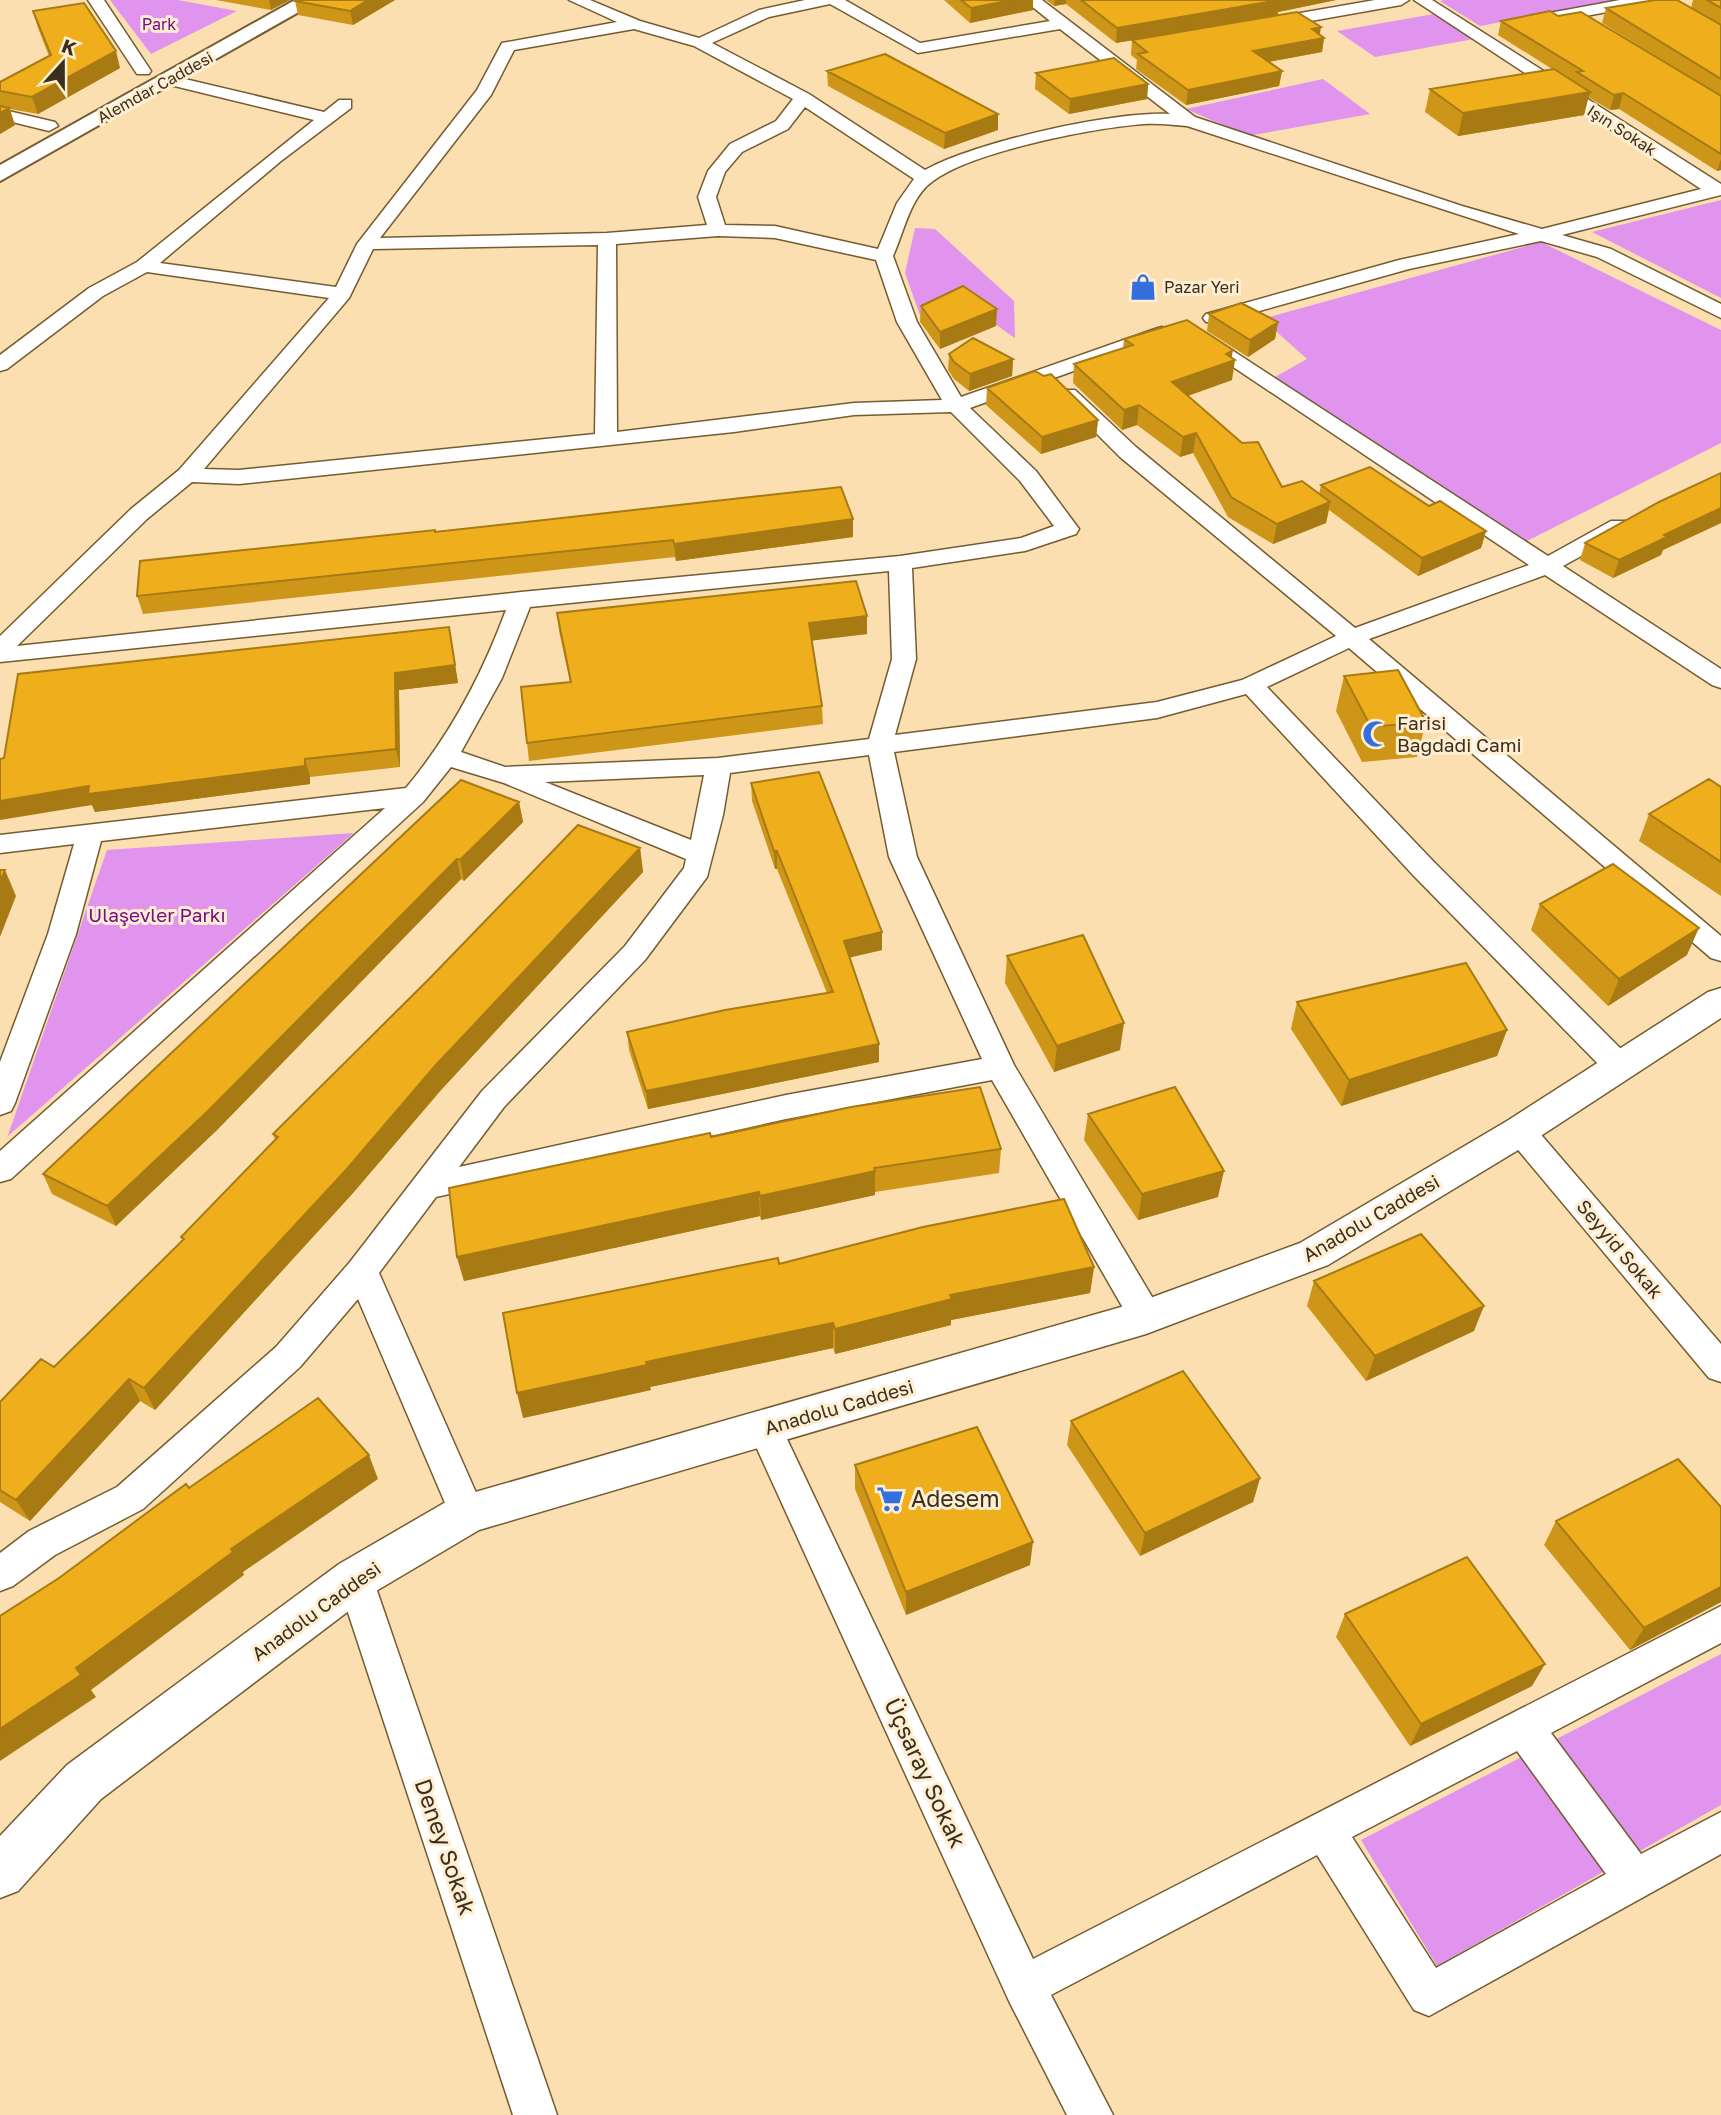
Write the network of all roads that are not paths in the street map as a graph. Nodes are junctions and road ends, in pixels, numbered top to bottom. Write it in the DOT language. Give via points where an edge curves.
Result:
graph roads {
  1 [pos="96,0"];
  2 [pos="275,0"];
  3 [pos="310,0"];
  4 [pos="577,0"];
  5 [pos="827,0"];
  6 [pos="834,0"];
  7 [pos="1032,0"];
  8 [pos="1401,0"];
  9 [pos="1422,0"];
  10 [pos="1644,0"];
  11 [pos="1572,14"];
  12 [pos="1522,23"];
  13 [pos="634,24"];
  14 [pos="1063,24"];
  15 [pos="1251,26"];
  16 [pos="1593,27"];
  17 [pos="1496,28"];
  18 [pos="1471,33"];
  19 [pos="700,43"];
  20 [pos="1128,48"];
  21 [pos="1100,53"];
  22 [pos="143,71"];
  23 [pos="168,80"];
  24 [pos="803,98"];
  25 [pos="345,104"];
  26 [pos="0,114"];
  27 [pos="328,118"];
  28 [pos="1189,121"];
  29 [pos="49,125"];
  30 [pos="0,153"];
  31 [pos="0,174"];
  32 [pos="925,178"];
  33 [pos="1718,190"];
  34 [pos="718,230"];
  35 [pos="1541,235"];
  36 [pos="607,239"];
  37 [pos="366,244"];
  38 [pos="884,256"];
  39 [pos="144,266"];
  40 [pos="342,294"];
  41 [pos="1721,312"];
  42 [pos="1182,326"];
  43 [pos="0,365"];
  44 [pos="1048,374"];
  45 [pos="956,406"];
  46 [pos="606,438"];
  47 [pos="187,475"];
  48 [pos="1644,512"];
  49 [pos="900,563"];
  50 [pos="1547,566"];
  51 [pos="521,599"];
  52 [pos="1353,637"];
  53 [pos="0,649"];
  54 [pos="0,654"];
  55 [pos="1721,680"];
  56 [pos="1251,685"];
  57 [pos="880,744"];
  58 [pos="448,757"];
  59 [pos="718,766"];
  60 [pos="504,775"];
  61 [pos="414,796"];
  62 [pos="89,836"];
  63 [pos="0,845"];
  64 [pos="700,854"];
  65 [pos="1721,951"];
  66 [pos="1721,1001"];
  67 [pos="1618,1065"];
  68 [pos="1000,1067"];
  69 [pos="0,1103"];
  70 [pos="1520,1131"];
  71 [pos="0,1170"];
  72 [pos="425,1187"];
  73 [pos="362,1271"];
  74 [pos="1146,1317"];
  75 [pos="1721,1367"];
  76 [pos="765,1429"];
  77 [pos="467,1513"];
  78 [pos="0,1574"];
  79 [pos="355,1579"];
  80 [pos="1721,1624"];
  81 [pos="1523,1727"];
  82 [pos="1324,1830"];
  83 [pos="1721,1832"];
  84 [pos="0,1873"];
  85 [pos="1635,1880"];
  86 [pos="1024,1986"];
  87 [pos="535,2115"];
  88 [pos="1091,2115"];
  1 -- 22 [label="street"];
  2 -- 22 [label="main road, Alemdar Caddesi"];
  3 -- 23 [label="main road, Alemdar Caddesi"];
  4 -- 13 [label="street"];
  5 -- 19 [label="street" via="764,13"];
  6 -- 14 [label="street" via="918,48"];
  7 -- 14 [label="street"];
  8 -- 15 [label="street"];
  9 -- 18 [label="street, Işın Sokak"];
  10 -- 11 [label="street"];
  11 -- 12 [label="street"];
  11 -- 16 [label="street"];
  13 -- 19 [label="street"];
  13 -- 37 [label="street" via="508,46 485,91"];
  14 -- 21 [label="street"];
  17 -- 18 [label="street"];
  18 -- 33 [label="street, Işın Sokak"];
  19 -- 24 [label="street"];
  20 -- 21 [label="street"];
  21 -- 28 [label="street"];
  22 -- 29 [label="main road, Alemdar Caddesi"];
  23 -- 27 [label="street"];
  23 -- 31 [label="main road, Alemdar Caddesi"];
  24 -- 32 [label="street"];
  24 -- 34 [label="street" via="782,125 736,148 717,171 707,197"];
  25 -- 27 [label="street"];
  26 -- 29 [label="street"];
  27 -- 39 [label="street"];
  28 -- 32 [label="street" via="1138,120 1003,148 940,168"];
  28 -- 35 [label="street"];
  29 -- 30 [label="main road, Alemdar Caddesi"];
  32 -- 38 [label="street" via="907,200"];
  33 -- 35 [label="street"];
  34 -- 36 [label="street"];
  34 -- 38 [label="street" via="775,232"];
  35 -- 41 [label="street" via="1604,253"];
  35 -- 42 [label="street" via="1406,264"];
  36 -- 37 [label="street"];
  36 -- 46 [label="street"];
  37 -- 40 [label="street"];
  38 -- 45 [label="street" via="907,323"];
  39 -- 40 [label="street"];
  39 -- 43 [label="street" via="96,292"];
  40 -- 47 [label="street"];
  42 -- 44 [label="street"];
  42 -- 50 [label="street"];
  44 -- 45 [label="street"];
  44 -- 52 [label="street" via="1128,452"];
  45 -- 46 [label="street" via="855,409"];
  45 -- 49 [label="street" via="1028,476 1068,529 1025,544"];
  46 -- 47 [label="street" via="239,477"];
  47 -- 53 [label="street" via="139,514"];
  48 -- 50 [label="street"];
  49 -- 51 [label="street"];
  49 -- 57 [label="street" via="904,659"];
  50 -- 52 [label="street"];
  50 -- 55 [label="street"];
  51 -- 54 [label="street"];
  51 -- 58 [label="street" via="502,658"];
  52 -- 56 [label="street"];
  52 -- 65 [label="street"];
  56 -- 57 [label="street" via="1157,710"];
  56 -- 67 [label="street"];
  57 -- 59 [label="street"];
  57 -- 68 [label="street" via="903,857"];
  58 -- 60 [label="street"];
  58 -- 61 [label="street"];
  59 -- 60 [label="street"];
  59 -- 64 [label="street"];
  60 -- 64 [label="street"];
  61 -- 62 [label="street"];
  61 -- 71 [label="street"];
  62 -- 63 [label="street"];
  62 -- 69 [label="street" via="62,934"];
  64 -- 72 [label="street" via="696,870 635,953 493,1099"];
  66 -- 67 [label="street, Anadolu Caddesi"];
  67 -- 70 [label="street, Anadolu Caddesi"];
  68 -- 72 [label="street" via="786,1107"];
  68 -- 74 [label="street"];
  70 -- 74 [label="street, Anadolu Caddesi" via="1314,1254"];
  70 -- 75 [label="street, Seyyid Sokak"];
  72 -- 73 [label="street"];
  73 -- 77 [label="street"];
  73 -- 78 [label="street" via="288,1357 130,1498 42,1543"];
  74 -- 76 [label="street, Anadolu Caddesi"];
  76 -- 77 [label="street, Anadolu Caddesi"];
  76 -- 86 [label="street, Üçsaray Sokak"];
  77 -- 79 [label="street, Anadolu Caddesi"];
  79 -- 84 [label="street, Anadolu Caddesi" via="84,1782"];
  79 -- 87 [label="street, Deney Sokak"];
  80 -- 81 [label="street"];
  81 -- 82 [label="street"];
  81 -- 85 [label="street"];
  82 -- 85 [label="street" via="1429,1995"];
  82 -- 86 [label="street"];
  83 -- 85 [label="street"];
  86 -- 88 [label="street, Üçsaray Sokak"];
}
